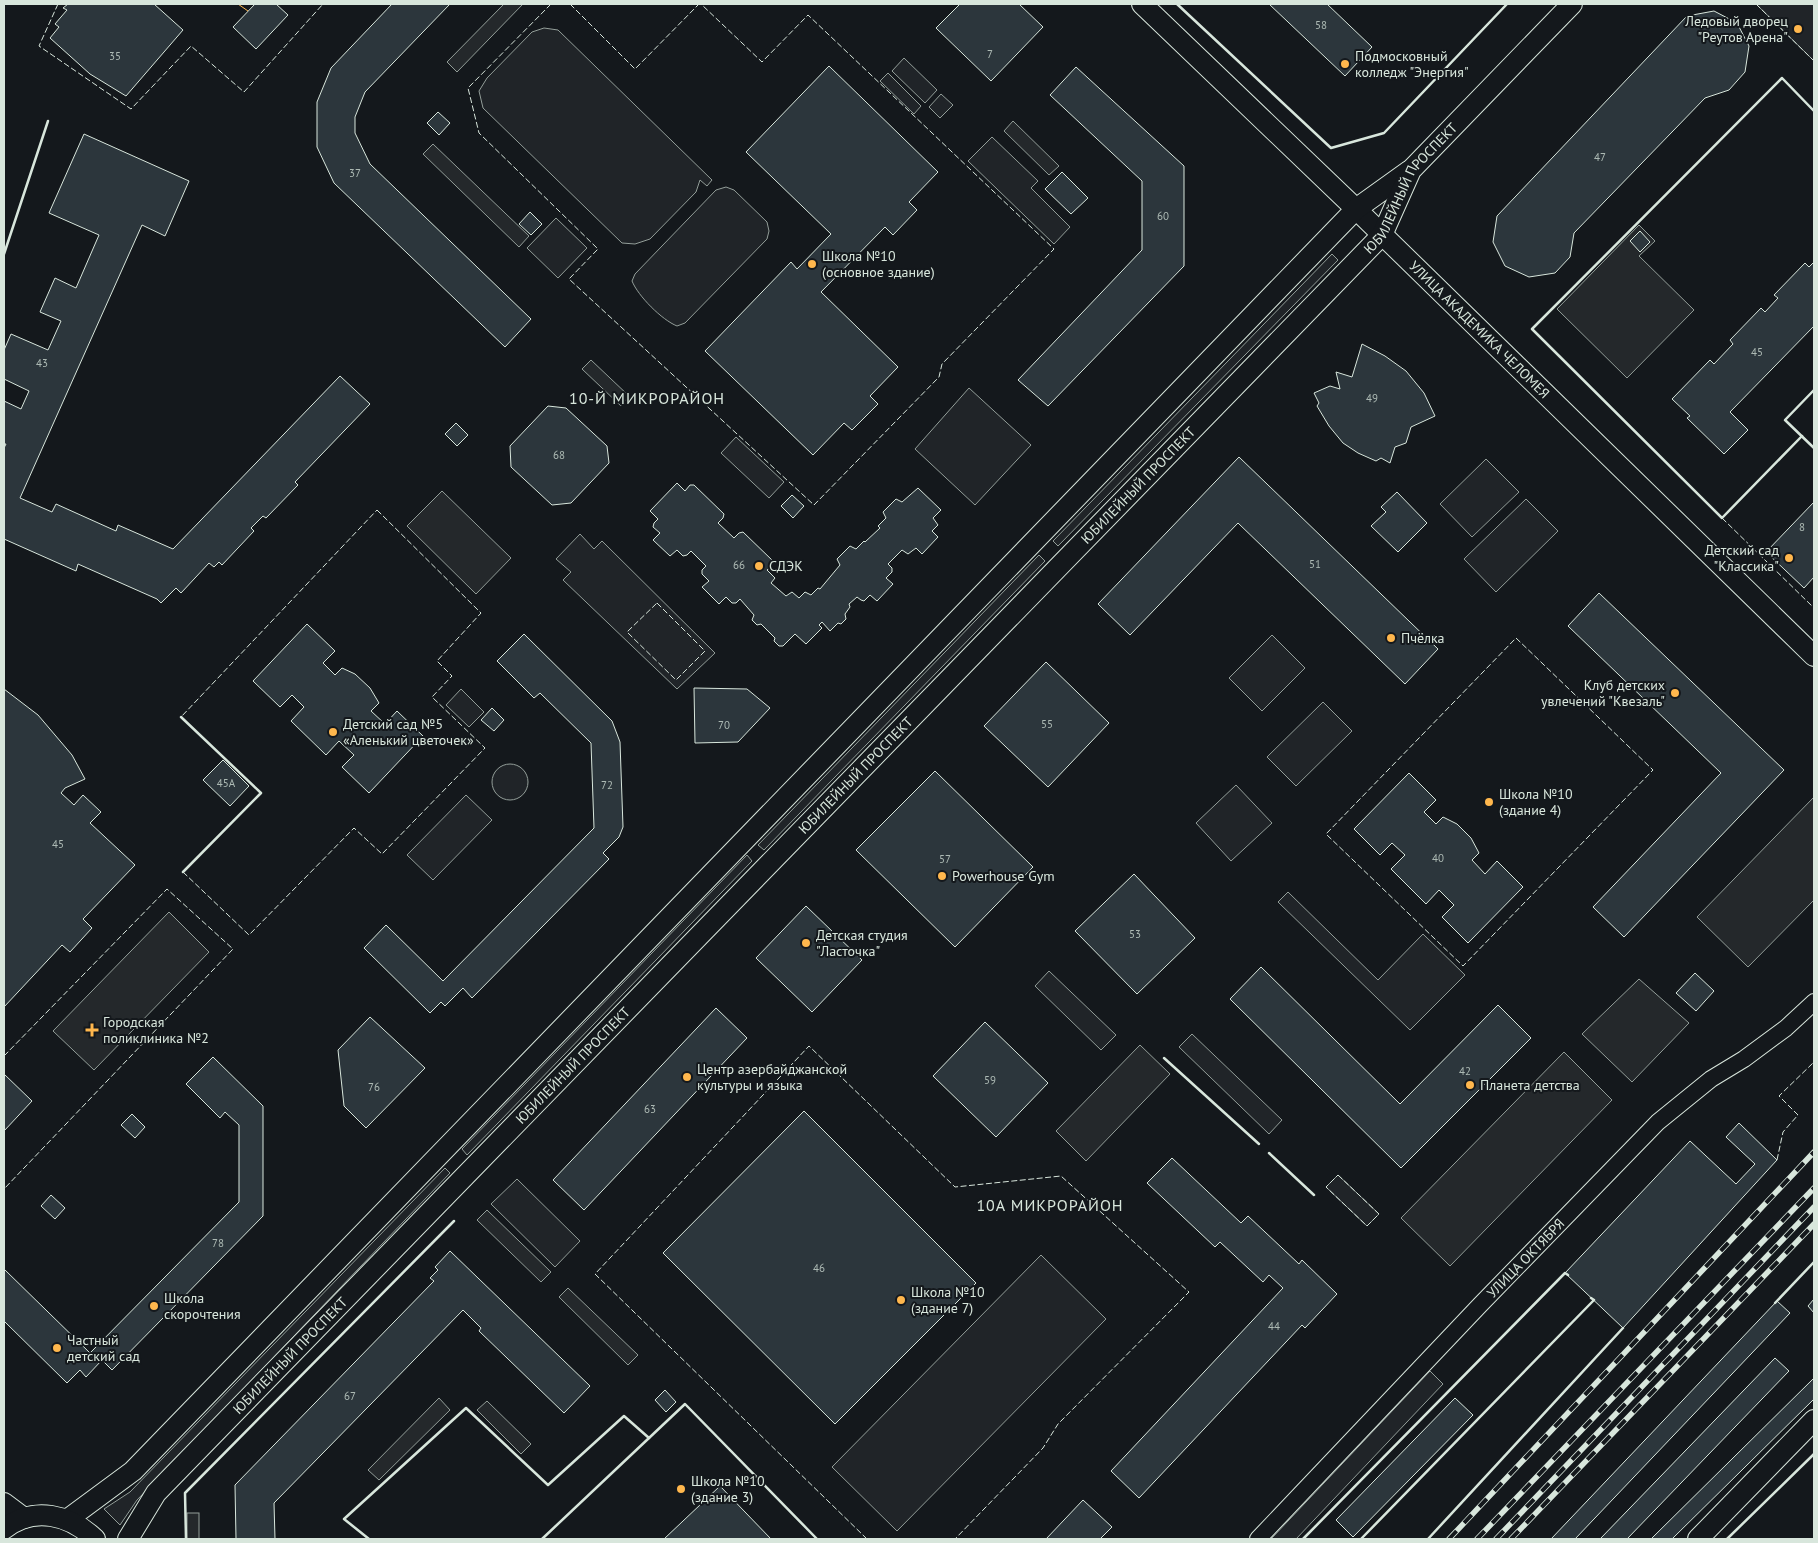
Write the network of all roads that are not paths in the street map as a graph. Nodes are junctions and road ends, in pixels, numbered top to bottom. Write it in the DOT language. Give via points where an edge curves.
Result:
graph roads {
  1 [pos="1142,4"];
  2 [pos="1572,4"];
  3 [pos="1411,170"];
  4 [pos="1356,209"];
  5 [pos="1382,235"];
  6 [pos="1814,656"];
  7 [pos="1814,1002"];
  8 [pos="1814,1420"];
  9 [pos="4,1503"];
  10 [pos="24,1518"];
  11 [pos="68,1519"];
  12 [pos="4,1529"];
  13 [pos="95,1539"];
  14 [pos="128,1539"];
  15 [pos="1258,1539"];
  16 [pos="1698,1539"];
  1 -- 4 [label="street, УЛИЦА АКАДЕМИКА ЧЕЛОМЕЯ"];
  2 -- 3 [label="street, ЮБИЛЕЙНЫЙ ПРОСПЕКТ"];
  3 -- 4 [label="street"];
  3 -- 5 [label="street, ЮБИЛЕЙНЫЙ ПРОСПЕКТ"];
  4 -- 5 [label="street, УЛИЦА АКАДЕМИКА ЧЕЛОМЕЯ"];
  4 -- 11 [label="street" via="133,1471"];
  5 -- 6 [label="street, УЛИЦА АКАДЕМИКА ЧЕЛОМЕЯ"];
  5 -- 14 [label="street, ЮБИЛЕЙНЫЙ ПРОСПЕКТ" via="156,1493"];
  7 -- 15 [label="street, УЛИЦА ОКТЯБРЯ" via="1786,1028 1711,1079 1658,1122"];
  8 -- 16 [label="street"];
  9 -- 10 [label="street"];
  10 -- 11 [label="street" via="46,1515"];
  10 -- 12 [label="street"];
  11 -- 13 [label="street"];
}
